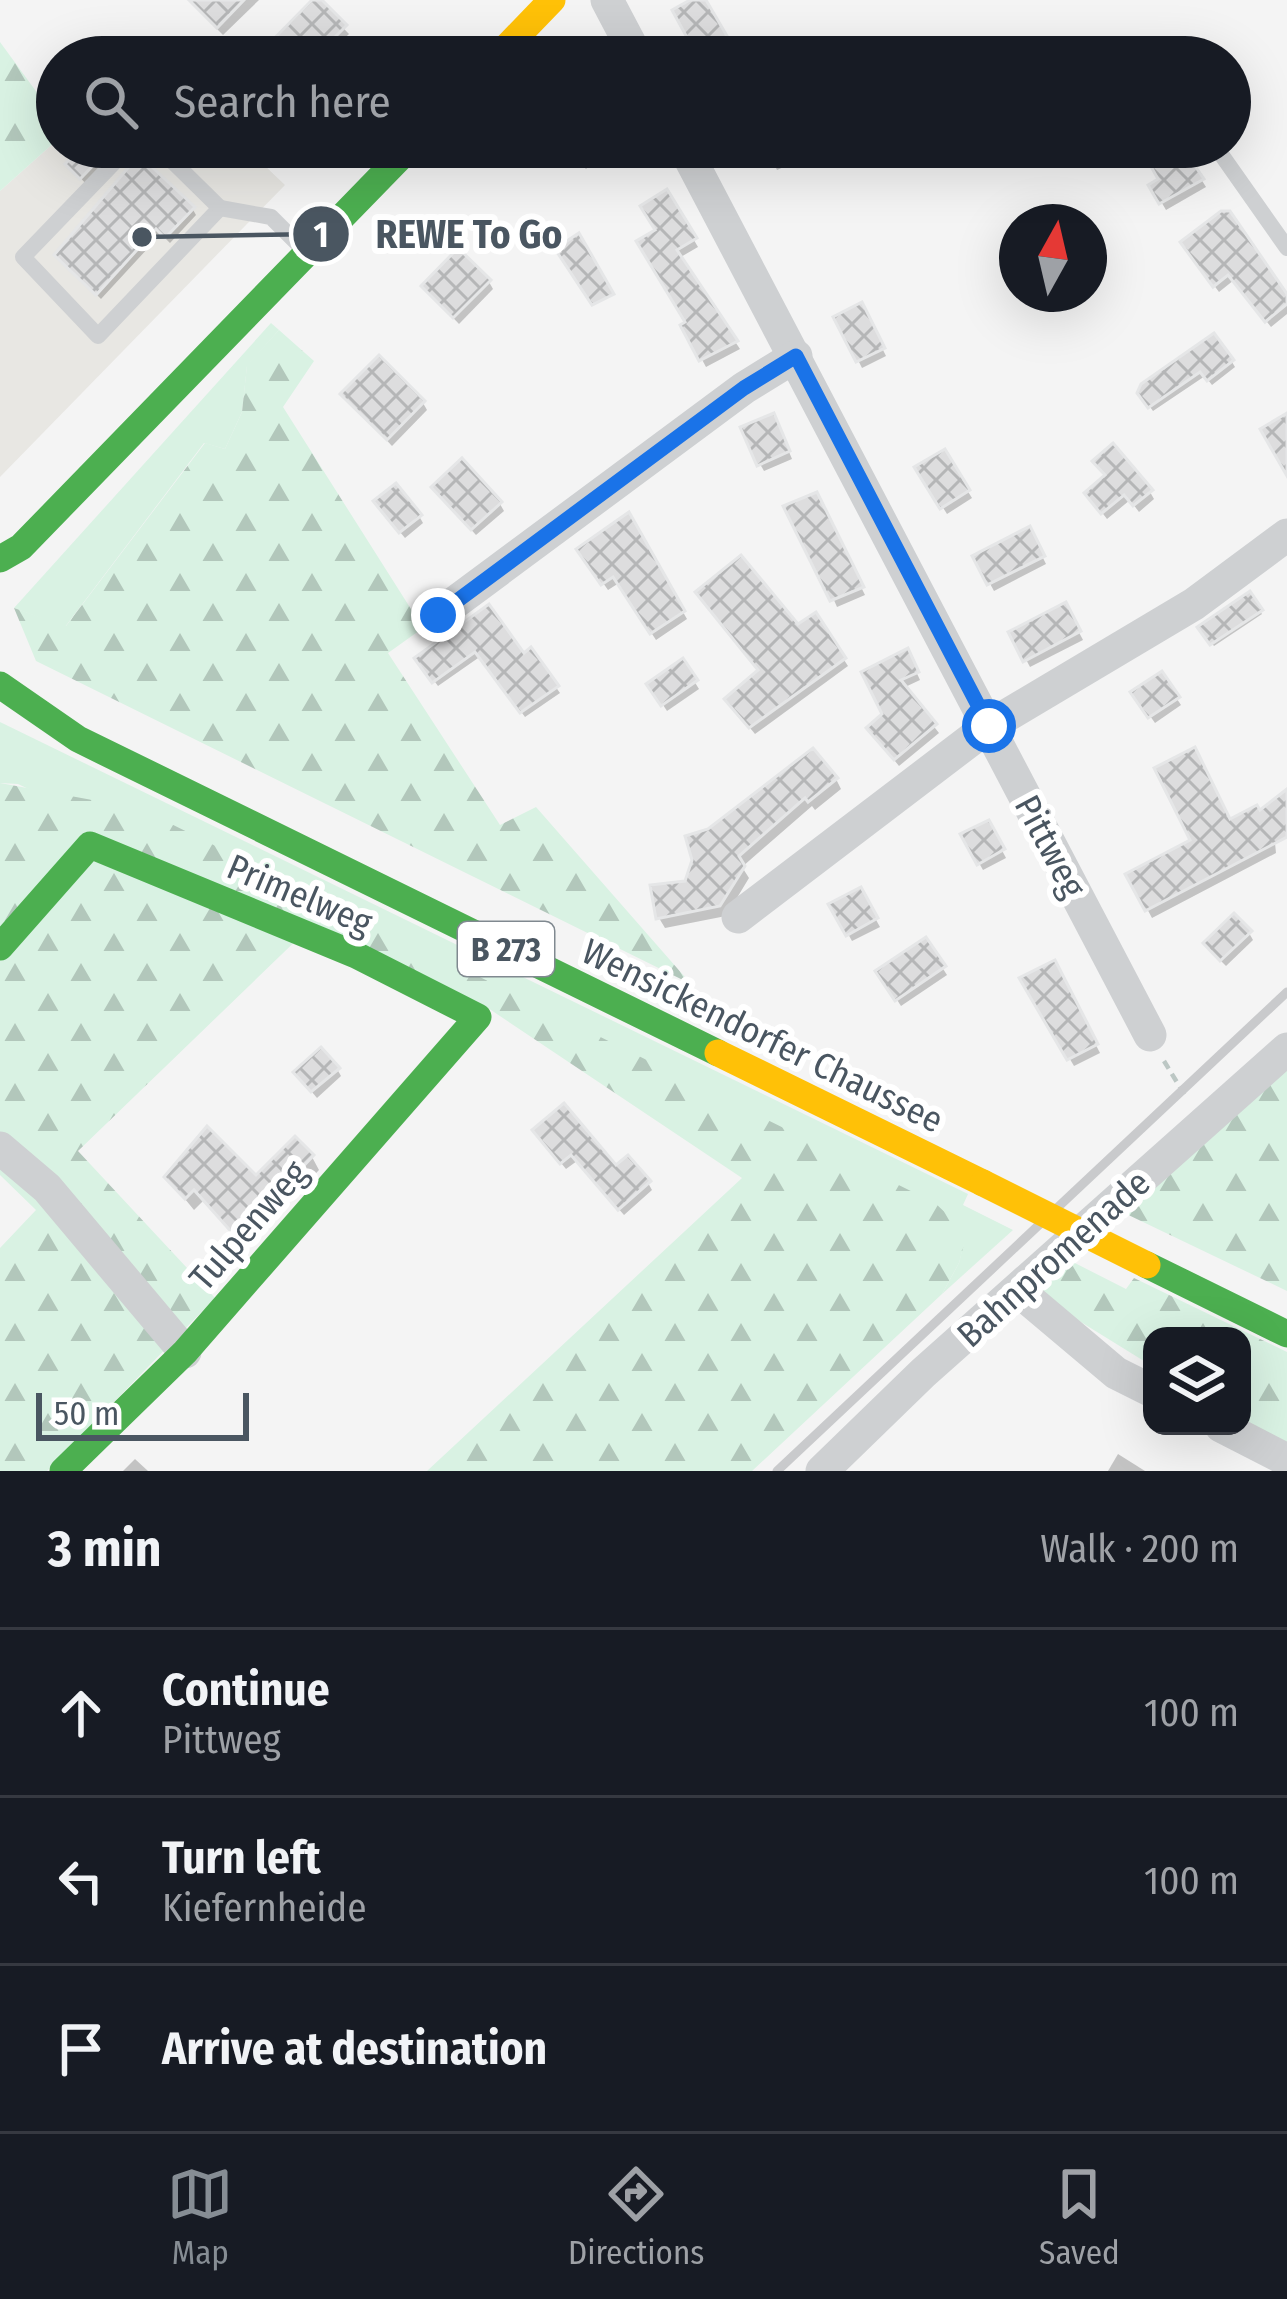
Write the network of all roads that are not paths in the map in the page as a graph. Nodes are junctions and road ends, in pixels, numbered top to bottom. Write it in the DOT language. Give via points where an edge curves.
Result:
graph roads {
  1 [pos="552,0"];
  2 [pos="607,0"];
  3 [pos="517,36"];
  4 [pos="626,36"];
  5 [pos="116,168"];
  6 [pos="179,168"];
  7 [pos="390,168"];
  8 [pos="695,168"];
  9 [pos="1231,168"];
  10 [pos="220,208"];
  11 [pos="1287,248"];
  12 [pos="307,254"];
  13 [pos="796,356"];
  14 [pos="1287,535"];
  15 [pos="10,553"];
  16 [pos="0,588"];
  17 [pos="438,615"];
  18 [pos="0,685"];
  19 [pos="0,715"];
  20 [pos="989,726"];
  21 [pos="78,739"];
  22 [pos="739,917"];
  23 [pos="0,947"];
  24 [pos="478,1017"];
  25 [pos="1150,1035"];
  26 [pos="1287,1049"];
  27 [pos="0,1148"];
  28 [pos="1019,1292"];
  29 [pos="1287,1334"];
  30 [pos="185,1352"];
  31 [pos="1143,1386"];
  32 [pos="1238,1435"];
  33 [pos="1287,1460"];
  34 [pos="63,1471"];
  35 [pos="822,1471"];
  1 -- 3 [label="main road"];
  2 -- 4 [label="street"];
  5 -- 10 [label="lane" via="23,257 98,336"];
  6 -- 10 [label="lane"];
  7 -- 12 [label="main road"];
  8 -- 13 [label="street, Pittweg"];
  9 -- 11 [label="lane"];
  10 -- 12 [label="lane" via="271,217"];
  12 -- 15 [label="main road"];
  13 -- 17 [label="street"];
  13 -- 20 [label="street, Pittweg"];
  14 -- 20 [label="street" via="1194,604"];
  15 -- 16 [label="main road"];
  18 -- 21 [label="main road, Wensickendorfer Chaussee / B 273"];
  19 -- 21 [label="main road, Wensickendorfer Chaussee / B 273"];
  20 -- 22 [label="street"];
  20 -- 25 [label="street, Pittweg"];
  21 -- 29 [label="main road, Wensickendorfer Chaussee / B 273, bridge"];
  23 -- 24 [label="main road, Primelweg" via="90,845 356,955"];
  24 -- 30 [label="main road, Tulpenweg"];
  26 -- 28 [label="street, Bahnpromenade"];
  27 -- 30 [label="street" via="47,1188"];
  28 -- 31 [label="street"];
  28 -- 35 [label="street, Bahnpromenade"];
  30 -- 34 [label="main road, Tulpenweg"];
  32 -- 33 [label="street"];
}
